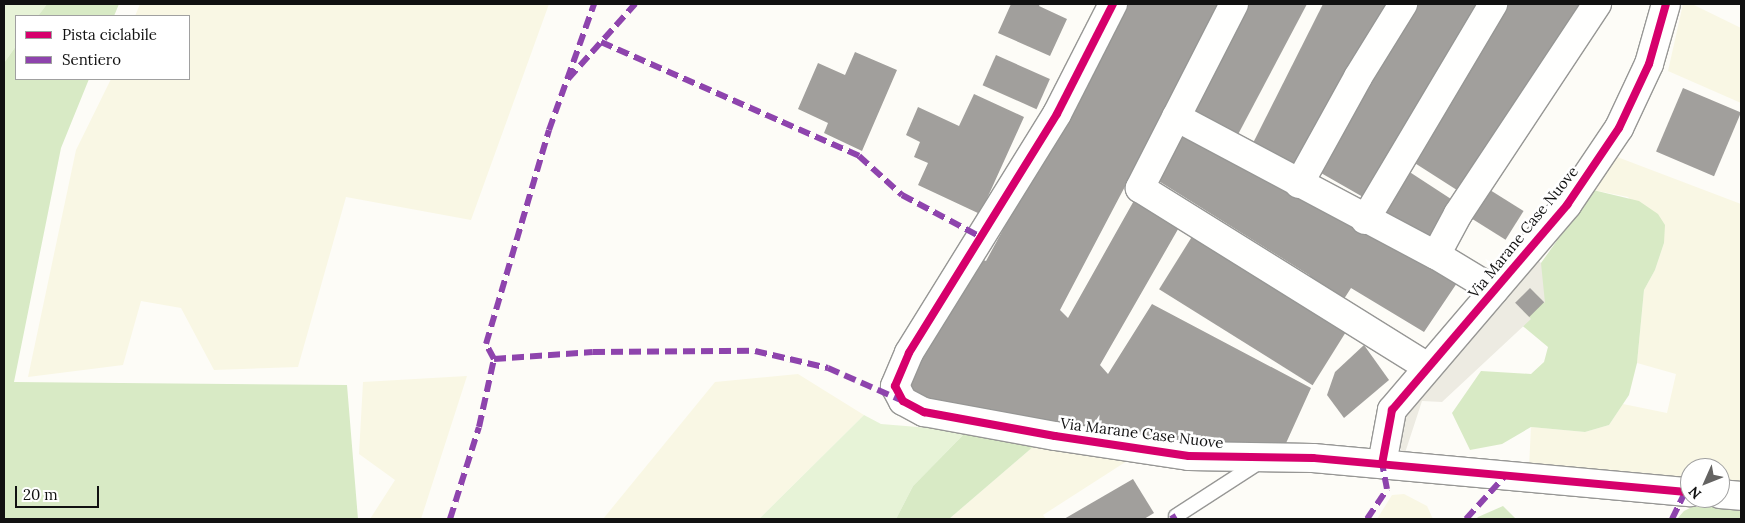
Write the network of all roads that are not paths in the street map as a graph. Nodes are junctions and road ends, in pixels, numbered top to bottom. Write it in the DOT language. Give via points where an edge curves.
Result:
graph roads {
  1 [pos="1114,4"];
  2 [pos="1234,4"];
  3 [pos="1403,4"];
  4 [pos="1493,4"];
  5 [pos="1597,4"];
  6 [pos="1666,4"];
  7 [pos="1176,117"];
  8 [pos="1299,184"];
  9 [pos="1365,220"];
  10 [pos="1436,255"];
  11 [pos="1494,290"];
  12 [pos="1428,367"];
  13 [pos="1264,460"];
  14 [pos="1382,464"];
  15 [pos="1680,491"];
  16 [pos="1176,516"];
  1 -- 13 [label="street, Via Marane Case Nuove" via="1057,114 909,353 895,386 903,401 924,412 1189,456"];
  2 -- 7 [label="street"];
  3 -- 8 [label="street"];
  4 -- 9 [label="street"];
  5 -- 10 [label="street" via="1458,214"];
  6 -- 11 [label="street, Via Marane Case Nuove" via="1649,64 1619,128 1567,205"];
  7 -- 8 [label="street"];
  7 -- 12 [label="street" via="1140,188"];
  8 -- 9 [label="street"];
  9 -- 10 [label="street"];
  10 -- 11 [label="street"];
  11 -- 12 [label="street, Via Marane Case Nuove"];
  12 -- 14 [label="street, Via Marane Case Nuove" via="1392,410"];
  13 -- 14 [label="street, Via Marane Case Nuove" via="1312,458"];
  13 -- 16 [label="lane"];
  14 -- 15 [label="street, Via Marane Case Nuove"];
}
